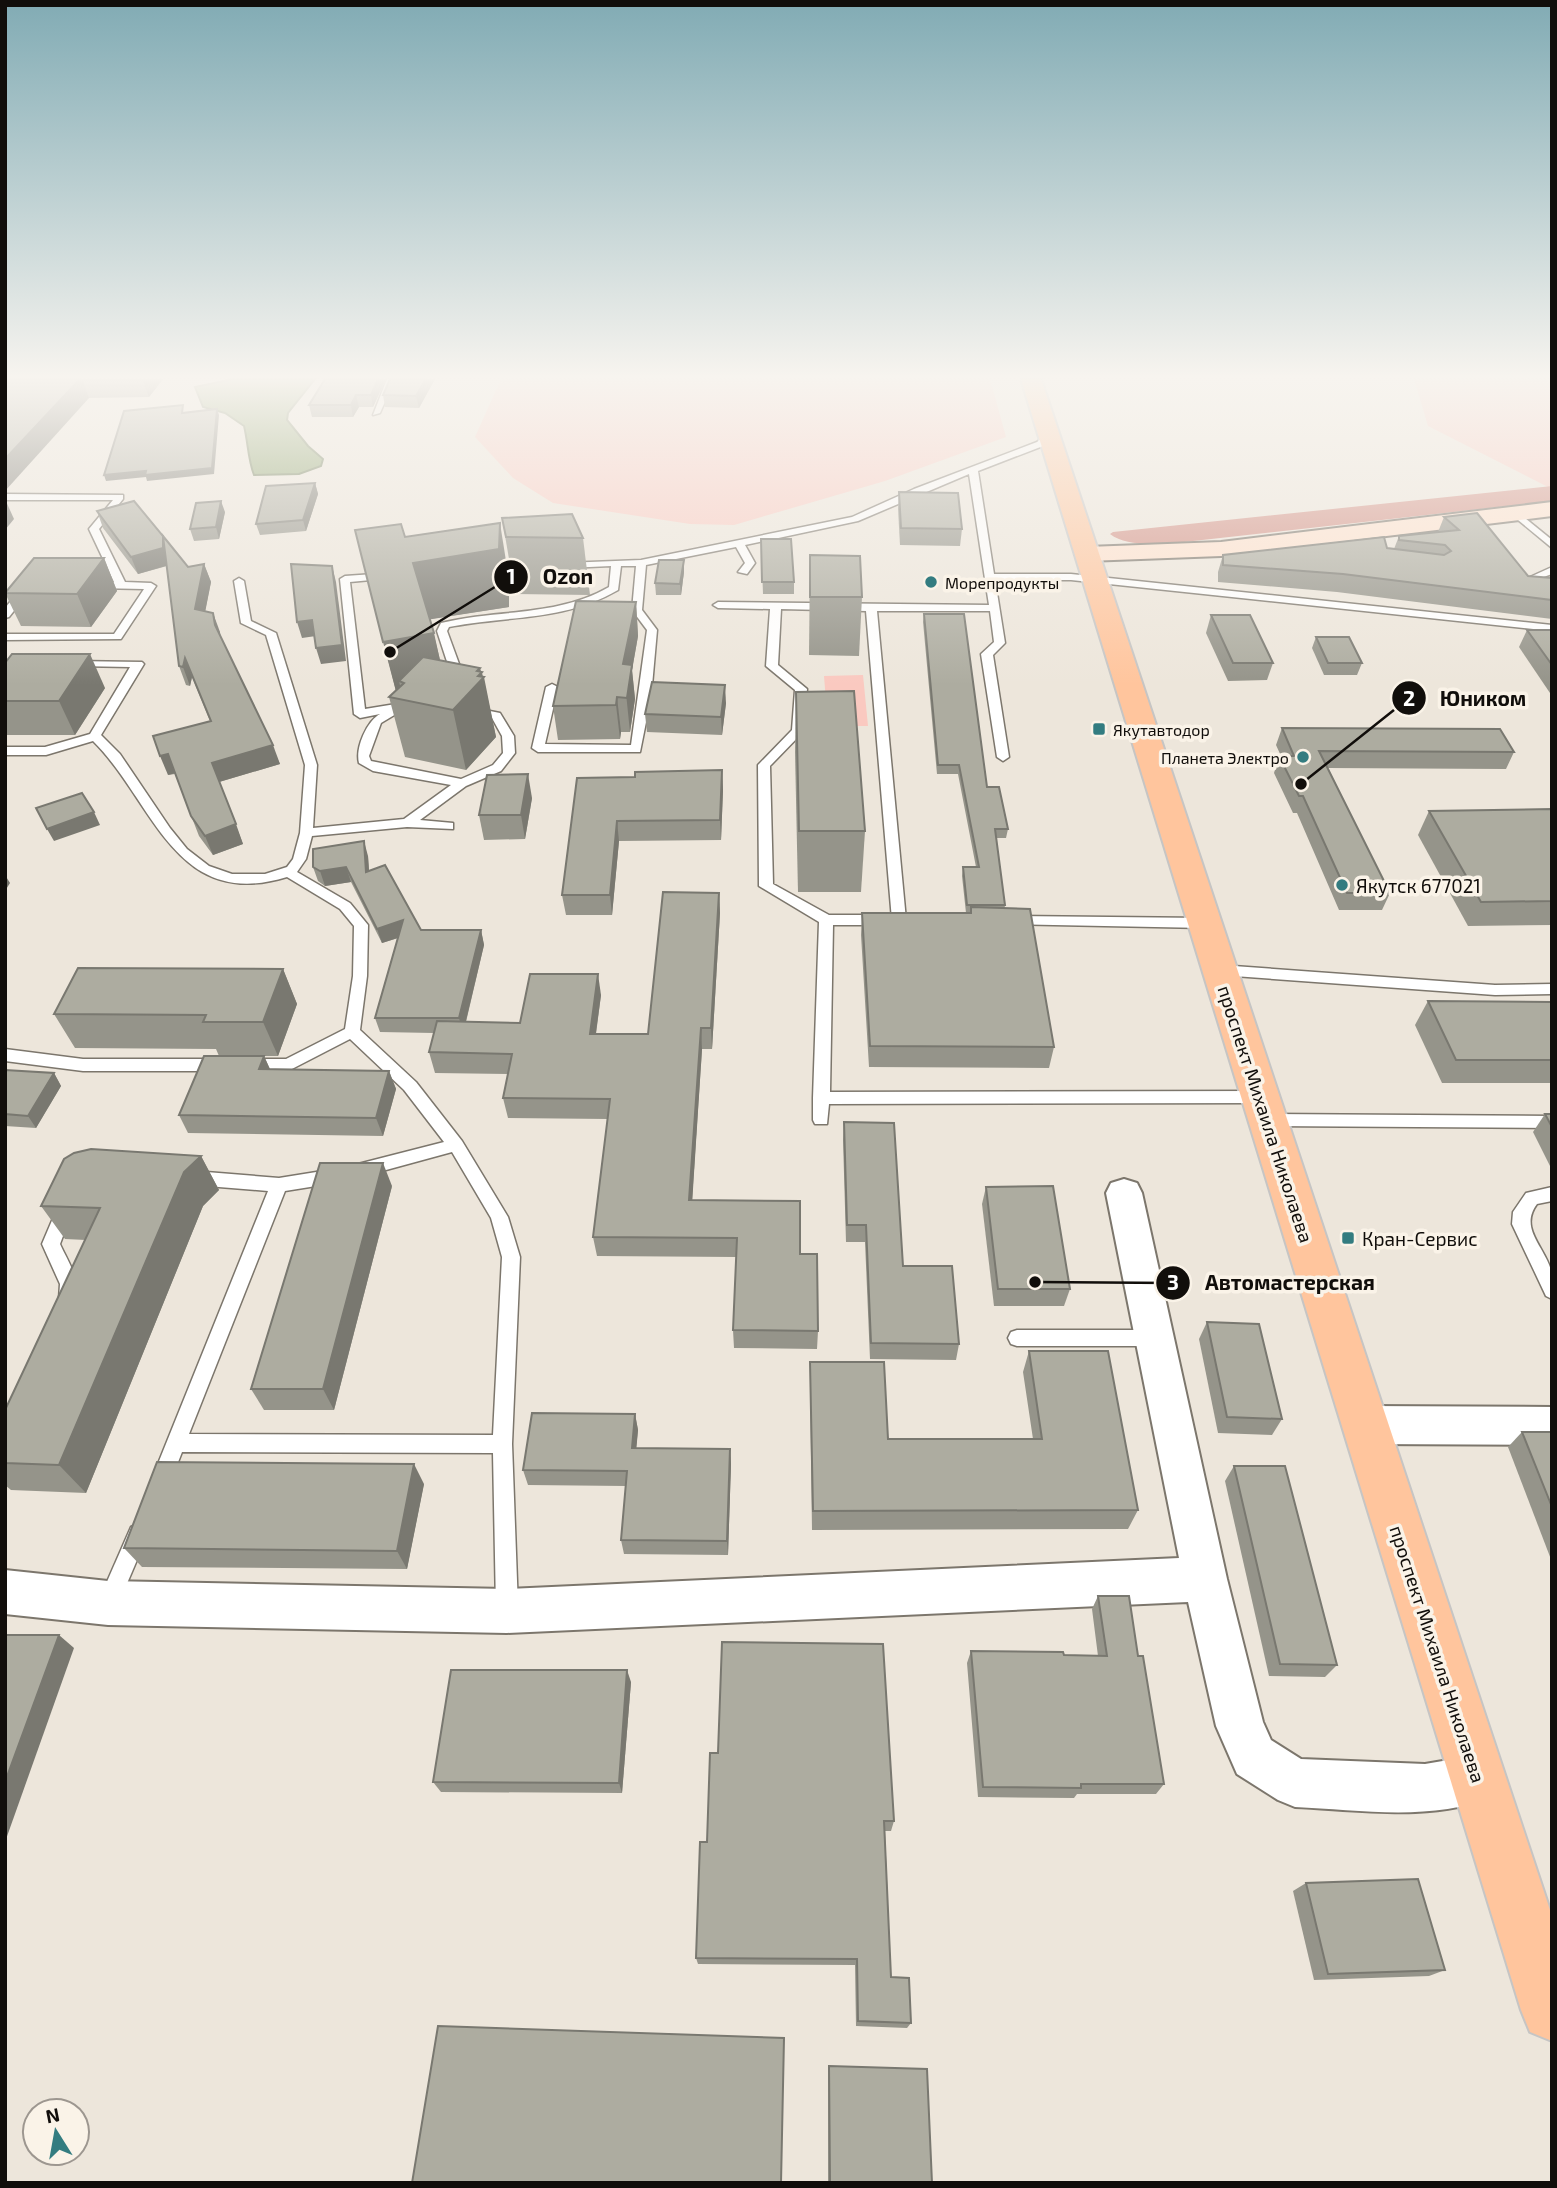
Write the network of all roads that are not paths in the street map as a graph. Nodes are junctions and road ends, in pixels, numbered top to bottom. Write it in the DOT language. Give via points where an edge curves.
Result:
graph roads {
  1 [pos="944,481"];
  2 [pos="975,481"];
  3 [pos="1064,481"];
  4 [pos="5,497"];
  5 [pos="1552,509"];
  6 [pos="1515,513"];
  7 [pos="739,543"];
  8 [pos="1552,545"];
  9 [pos="617,563"];
  10 [pos="641,563"];
  11 [pos="553,566"];
  12 [pos="1091,567"];
  13 [pos="1552,570"];
  14 [pos="743,572"];
  15 [pos="399,575"];
  16 [pos="990,577"];
  17 [pos="1535,577"];
  18 [pos="239,581"];
  19 [pos="30,584"];
  20 [pos="82,585"];
  21 [pos="121,585"];
  22 [pos="718,605"];
  23 [pos="776,606"];
  24 [pos="871,608"];
  25 [pos="994,608"];
  26 [pos="5,615"];
  27 [pos="1552,628"];
  28 [pos="5,637"];
  29 [pos="109,650"];
  30 [pos="60,663"];
  31 [pos="552,687"];
  32 [pos="454,697"];
  33 [pos="459,710"];
  34 [pos="95,736"];
  35 [pos="5,751"];
  36 [pos="1003,757"];
  37 [pos="462,783"];
  38 [pos="407,823"];
  39 [pos="448,825"];
  40 [pos="306,833"];
  41 [pos="288,872"];
  42 [pos="826,920"];
  43 [pos="991,921"];
  44 [pos="1205,923"];
  45 [pos="1220,970"];
  46 [pos="1552,989"];
  47 [pos="352,1032"];
  48 [pos="5,1055"];
  49 [pos="821,1098"];
  50 [pos="1264,1109"];
  51 [pos="821,1120"];
  52 [pos="1552,1122"];
  53 [pos="456,1145"];
  54 [pos="175,1176"];
  55 [pos="279,1185"];
  56 [pos="1124,1193"];
  57 [pos="72,1194"];
  58 [pos="1552,1194"];
  59 [pos="1552,1291"];
  60 [pos="68,1320"];
  61 [pos="1017,1338"];
  62 [pos="1153,1338"];
  63 [pos="1365,1426"];
  64 [pos="1552,1426"];
  65 [pos="177,1443"];
  66 [pos="502,1444"];
  67 [pos="156,1492"];
  68 [pos="145,1517"];
  69 [pos="1205,1580"];
  70 [pos="5,1592"];
  71 [pos="108,1603"];
  72 [pos="507,1611"];
  73 [pos="1478,1779"];
  74 [pos="1552,2010"];
  1 -- 7 [label="lane" via="855,519"];
  2 -- 16 [label="lane"];
  3 -- 12 [label="main road, проспект Михаила Николаева"];
  4 -- 21 [label="lane" via="120,497 94,529"];
  5 -- 6 [label="street"];
  6 -- 8 [label="lane"];
  6 -- 12 [label="street" via="1374,535"];
  7 -- 10 [label="lane"];
  7 -- 14 [label="lane" via="750,563"];
  9 -- 10 [label="lane"];
  9 -- 11 [label="lane"];
  9 -- 32 [label="lane" via="614,588 598,599 547,614 444,625 442,631 460,682 461,691"];
  10 -- 31 [label="lane" via="631,612 652,630 636,749 538,747"];
  12 -- 16 [label="lane" via="1071,577"];
  12 -- 27 [label="lane"];
  12 -- 44 [label="main road, проспект Михаила Николаева"];
  13 -- 17 [label="lane"];
  15 -- 37 [label="lane" via="345,579 360,714 424,706 388,713 376,721 363,756 365,764"];
  16 -- 25 [label="lane"];
  18 -- 40 [label="lane" via="246,623 271,632 311,765"];
  19 -- 26 [label="lane"];
  20 -- 21 [label="lane"];
  21 -- 29 [label="lane" via="151,586"];
  22 -- 23 [label="lane"];
  23 -- 24 [label="lane"];
  23 -- 42 [label="lane" via="772,666 801,690 798,731 764,765 766,886"];
  24 -- 25 [label="lane"];
  24 -- 42 [label="lane" via="905,920"];
  25 -- 36 [label="lane" via="1000,643 987,654"];
  28 -- 29 [label="lane"];
  29 -- 30 [label="lane"];
  29 -- 34 [label="lane" via="138,664"];
  33 -- 37 [label="lane" via="496,715 508,736 509,753 497,768"];
  34 -- 35 [label="lane" via="46,751"];
  34 -- 41 [label="lane" via="111,748 174,845 198,866 230,878 255,879"];
  37 -- 38 [label="lane"];
  38 -- 39 [label="lane"];
  38 -- 40 [label="lane"];
  40 -- 41 [label="lane" via="300,862"];
  41 -- 47 [label="lane" via="345,905 361,926"];
  42 -- 49 [label="lane"];
  43 -- 44 [label="lane"];
  44 -- 45 [label="main road, проспект Михаила Николаева"];
  45 -- 46 [label="lane" via="1495,990"];
  45 -- 50 [label="main road, проспект Михаила Николаева"];
  47 -- 48 [label="lane" via="288,1065 83,1065"];
  47 -- 53 [label="lane" via="410,1086"];
  49 -- 50 [label="lane"];
  49 -- 51 [label="lane"];
  50 -- 52 [label="lane"];
  50 -- 63 [label="main road, проспект Михаила Николаева"];
  53 -- 55 [label="lane" via="335,1176"];
  53 -- 66 [label="lane" via="499,1217 511,1257"];
  54 -- 55 [label="lane"];
  55 -- 65 [label="lane"];
  56 -- 62 [label="street"];
  57 -- 60 [label="lane" via="51,1244 69,1284"];
  58 -- 59 [label="lane" via="1532,1198 1521,1212 1521,1224"];
  61 -- 62 [label="lane"];
  62 -- 69 [label="street"];
  63 -- 64 [label="street"];
  63 -- 73 [label="main road, проспект Михаила Николаева"];
  65 -- 66 [label="lane"];
  65 -- 67 [label="lane"];
  66 -- 72 [label="lane"];
  68 -- 71 [label="lane"];
  69 -- 72 [label="street"];
  69 -- 73 [label="street" via="1240,1726 1254,1757 1295,1783 1425,1788"];
  70 -- 71 [label="street"];
  71 -- 72 [label="street"];
  73 -- 74 [label="main road, проспект Михаила Николаева"];
}
